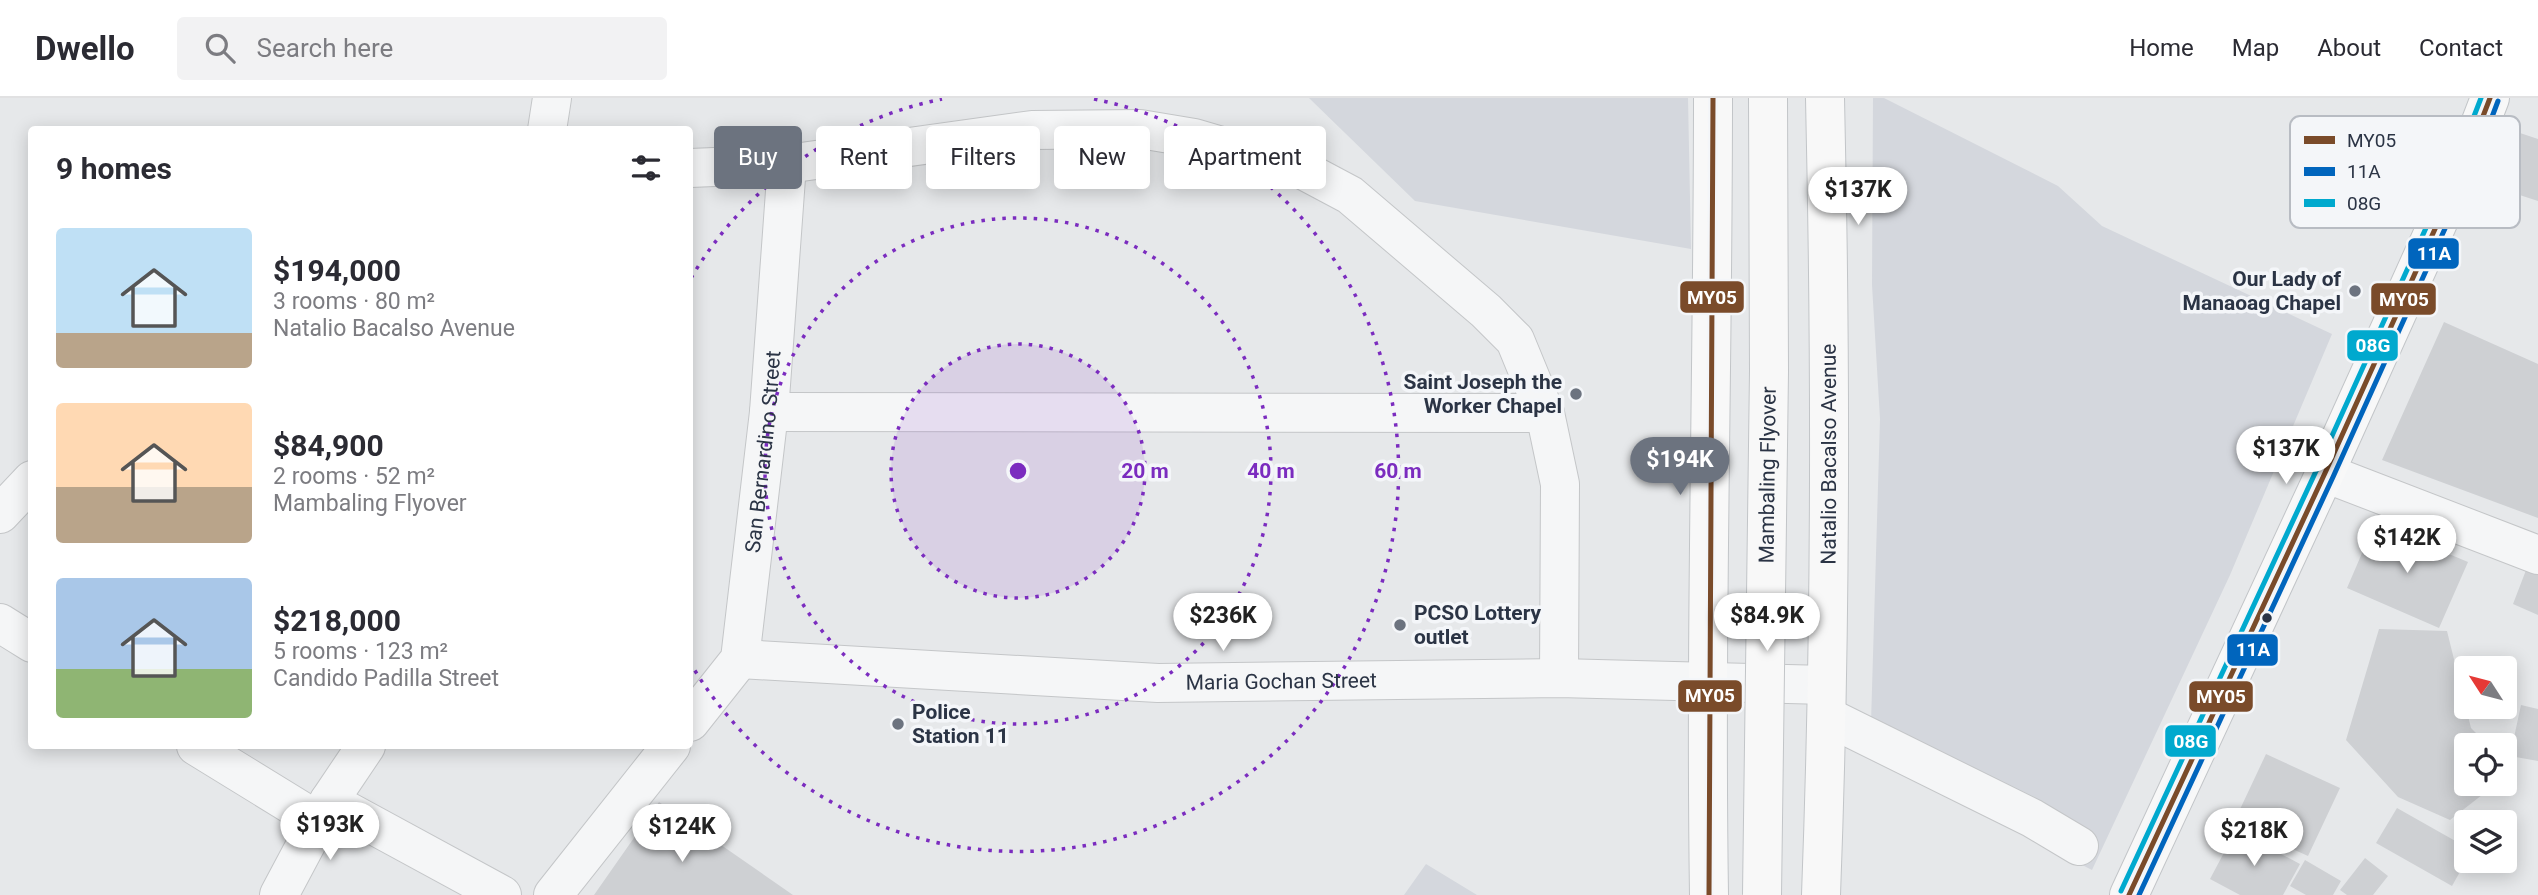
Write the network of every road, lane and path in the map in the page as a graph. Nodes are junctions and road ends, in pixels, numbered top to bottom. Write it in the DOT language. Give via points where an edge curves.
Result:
graph roads {
  1 [pos="552,98"];
  2 [pos="1713,98"];
  3 [pos="1768,98"];
  4 [pos="1825,98"];
  5 [pos="2490,98"];
  6 [pos="1039,114"];
  7 [pos="2483,116"];
  8 [pos="548,126"];
  9 [pos="802,161"];
  10 [pos="714,167"];
  11 [pos="693,168"];
  12 [pos="785,189"];
  13 [pos="2435,228"];
  14 [pos="769,412"];
  15 [pos="1545,413"];
  16 [pos="2325,473"];
  17 [pos="28,484"];
  18 [pos="0,514"];
  19 [pos="2538,555"];
  20 [pos="0,623"];
  21 [pos="28,640"];
  22 [pos="740,659"];
  23 [pos="1559,678"];
  24 [pos="1706,681"];
  25 [pos="1827,701"];
  26 [pos="693,718"];
  27 [pos="202,749"];
  28 [pos="364,749"];
  29 [pos="669,749"];
  30 [pos="324,811"];
  31 [pos="2079,846"];
  32 [pos="279,895"];
  33 [pos="502,895"];
  34 [pos="553,895"];
  35 [pos="1709,895"];
  36 [pos="1762,895"];
  37 [pos="1821,895"];
  38 [pos="2129,895"];
  1 -- 8 [label="street"];
  2 -- 24 [label="main road"];
  3 -- 36 [label="main road, Mambaling Flyover, bridge"];
  4 -- 25 [label="main road, Natalio Bacalso Avenue" via="1830,357"];
  5 -- 7 [label="main road"];
  6 -- 9 [label="street"];
  6 -- 15 [label="street" via="1194,138 1303,170 1350,195 1515,340"];
  10 -- 11 [label="street"];
  12 -- 14 [label="street, San Bernardino Street"];
  13 -- 16 [label="main road"];
  14 -- 15 [label="street"];
  14 -- 22 [label="street, San Bernardino Street"];
  15 -- 23 [label="street" via="1560,484"];
  16 -- 19 [label="street"];
  16 -- 38 [label="main road"];
  17 -- 18 [label="street"];
  20 -- 21 [label="street"];
  22 -- 23 [label="street, Maria Gochan Street" via="1158,683"];
  22 -- 26 [label="street"];
  23 -- 24 [label="street, Maria Gochan Street"];
  24 -- 25 [label="street, Maria Gochan Street"];
  24 -- 35 [label="main road"];
  25 -- 31 [label="street"];
  25 -- 37 [label="main road, Natalio Bacalso Avenue"];
  27 -- 30 [label="street"];
  28 -- 30 [label="street"];
  29 -- 34 [label="street"];
  30 -- 32 [label="street"];
  30 -- 33 [label="street"];
}
